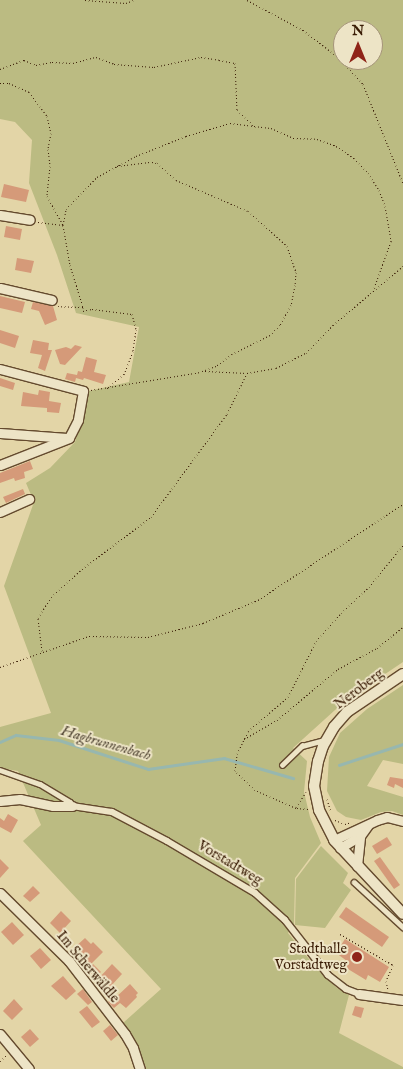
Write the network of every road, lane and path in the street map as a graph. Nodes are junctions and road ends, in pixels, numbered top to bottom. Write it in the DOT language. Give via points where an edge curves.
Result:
graph roads {
  1 [pos="85,0"];
  2 [pos="134,0"];
  3 [pos="247,0"];
  4 [pos="0,69"];
  5 [pos="0,83"];
  6 [pos="256,127"];
  7 [pos="116,166"];
  8 [pos="403,183"];
  9 [pos="0,215"];
  10 [pos="30,220"];
  11 [pos="63,225"];
  12 [pos="403,266"];
  13 [pos="0,288"];
  14 [pos="373,291"];
  15 [pos="52,300"];
  16 [pos="83,307"];
  17 [pos="0,369"];
  18 [pos="202,371"];
  19 [pos="247,373"];
  20 [pos="106,389"];
  21 [pos="83,391"];
  22 [pos="0,433"];
  23 [pos="70,438"];
  24 [pos="0,465"];
  25 [pos="29,500"];
  26 [pos="403,504"];
  27 [pos="0,512"];
  28 [pos="403,545"];
  29 [pos="403,627"];
  30 [pos="42,651"];
  31 [pos="0,667"];
  32 [pos="403,674"];
  33 [pos="244,740"];
  34 [pos="327,740"];
  35 [pos="282,765"];
  36 [pos="0,770"];
  37 [pos="315,791"];
  38 [pos="0,801"];
  39 [pos="72,806"];
  40 [pos="296,807"];
  41 [pos="319,810"];
  42 [pos="403,821"];
  43 [pos="354,822"];
  44 [pos="368,825"];
  45 [pos="360,836"];
  46 [pos="337,844"];
  47 [pos="357,866"];
  48 [pos="354,882"];
  49 [pos="0,893"];
  50 [pos="403,914"];
  51 [pos="403,927"];
  52 [pos="340,934"];
  53 [pos="359,994"];
  54 [pos="387,998"];
  55 [pos="403,1000"];
  56 [pos="0,1034"];
  57 [pos="29,1069"];
  58 [pos="140,1069"];
  1 -- 2 [label="path" via="126,3"];
  3 -- 8 [label="path" via="303,30 338,57 363,84"];
  4 -- 6 [label="path" via="24,60 36,65 52,62 73,64 96,57 114,64 154,67 201,57 219,60 235,64 236,110"];
  5 -- 11 [label="path" via="9,83 29,92 46,116 51,133 47,196"];
  6 -- 7 [label="path" via="230,123 207,129"];
  6 -- 14 [label="path" via="271,128 293,138 318,139 336,146 368,172 385,206 391,241"];
  7 -- 11 [label="path" via="96,177 66,209"];
  7 -- 18 [label="path" via="157,163 176,180 248,211 287,246 296,272 295,285 291,305 280,324 270,335"];
  9 -- 10 [label="street"];
  10 -- 11 [label="path"];
  11 -- 16 [label="path" via="70,265"];
  12 -- 14 [label="path"];
  13 -- 15 [label="street"];
  14 -- 19 [label="path" via="333,324 306,353 276,368"];
  15 -- 16 [label="path" via="57,306"];
  16 -- 20 [label="path" via="83,311 92,309 132,314 136,330 133,351 124,374"];
  17 -- 21 [label="street"];
  18 -- 19 [label="path"];
  18 -- 20 [label="path"];
  19 -- 30 [label="path" via="227,414 151,517 51,597 38,618"];
  20 -- 21 [label="path"];
  21 -- 23 [label="street" via="78,420"];
  22 -- 23 [label="street"];
  23 -- 24 [label="street"];
  25 -- 27 [label="street"];
  26 -- 30 [label="path" via="258,600 203,623 148,637 89,636"];
  28 -- 33 [label="path" via="369,587 316,641 288,697 248,731"];
  29 -- 33 [label="path" via="377,648 338,668 277,720"];
  30 -- 31 [label="path"];
  32 -- 34 [label="street, Neroberg" via="347,712"];
  33 -- 40 [label="path" via="236,771 255,790"];
  34 -- 35 [label="lane" via="302,746"];
  34 -- 37 [label="street, Neroberg" via="315,769"];
  36 -- 39 [label="lane" via="40,784"];
  37 -- 40 [label="path" via="306,792"];
  37 -- 41 [label="street, Neroberg"];
  37 -- 43 [label="path" via="324,791 336,822"];
  38 -- 39 [label="street" via="20,799 53,806"];
  39 -- 53 [label="street, Vorstadtweg" via="112,812 255,893 285,920 328,975 346,989"];
  40 -- 41 [label="path"];
  41 -- 46 [label="street, Neroberg"];
  42 -- 44 [label="street" via="387,818"];
  44 -- 45 [label="street"];
  44 -- 46 [label="street" via="355,828"];
  45 -- 46 [label="street"];
  45 -- 47 [label="street"];
  46 -- 47 [label="street, Neroberg"];
  47 -- 50 [label="street, Neroberg"];
  48 -- 51 [label="lane"];
  49 -- 58 [label="street, Im Scherwäldle" via="69,961 125,1034"];
  52 -- 54 [label="path" via="393,965 386,982"];
  53 -- 54 [label="street, Vorstadtweg"];
  54 -- 55 [label="street, Vorstadtweg"];
  56 -- 57 [label="street"];
}
